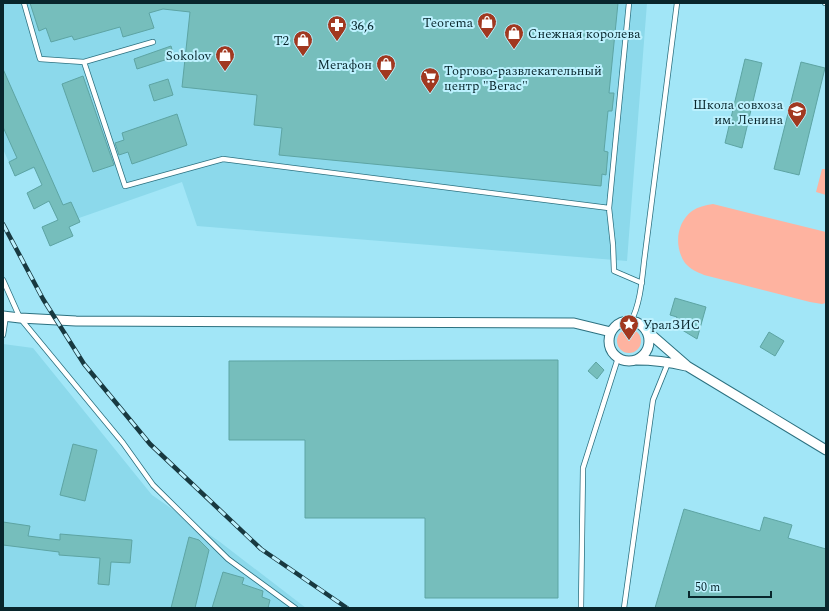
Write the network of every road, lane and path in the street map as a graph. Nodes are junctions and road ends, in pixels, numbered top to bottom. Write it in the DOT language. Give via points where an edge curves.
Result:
graph roads {
  1 [pos="24,3"];
  2 [pos="629,3"];
  3 [pos="677,3"];
  4 [pos="153,42"];
  5 [pos="84,62"];
  6 [pos="609,208"];
  7 [pos="3,280"];
  8 [pos="642,284"];
  9 [pos="4,316"];
  10 [pos="20,318"];
  11 [pos="631,321"];
  12 [pos="611,332"];
  13 [pos="648,332"];
  14 [pos="3,335"];
  15 [pos="618,358"];
  16 [pos="636,360"];
  17 [pos="668,362"];
  18 [pos="687,366"];
  19 [pos="826,450"];
  20 [pos="295,608"];
  21 [pos="581,608"];
  22 [pos="624,608"];
  1 -- 5 [label="lane" via="40,59"];
  2 -- 6 [label="lane"];
  3 -- 8 [label="lane"];
  4 -- 5 [label="lane"];
  5 -- 6 [label="lane" via="125,186 223,159"];
  6 -- 8 [label="lane" via="614,271"];
  7 -- 10 [label="lane"];
  8 -- 11 [label="lane" via="635,315"];
  9 -- 10 [label="street"];
  9 -- 14 [label="lane"];
  10 -- 12 [label="street" via="76,321 574,323"];
  10 -- 20 [label="lane" via="123,443 153,485 228,559"];
  11 -- 12 [label="street" via="619,323"];
  11 -- 13 [label="street" via="639,323"];
  12 -- 15 [label="street" via="609,344"];
  13 -- 16 [label="street" via="650,343 647,350"];
  13 -- 18 [label="street"];
  15 -- 16 [label="street"];
  15 -- 21 [label="lane" via="583,468"];
  16 -- 17 [label="street"];
  17 -- 18 [label="street"];
  17 -- 22 [label="lane" via="653,400"];
  18 -- 19 [label="street"];
}
